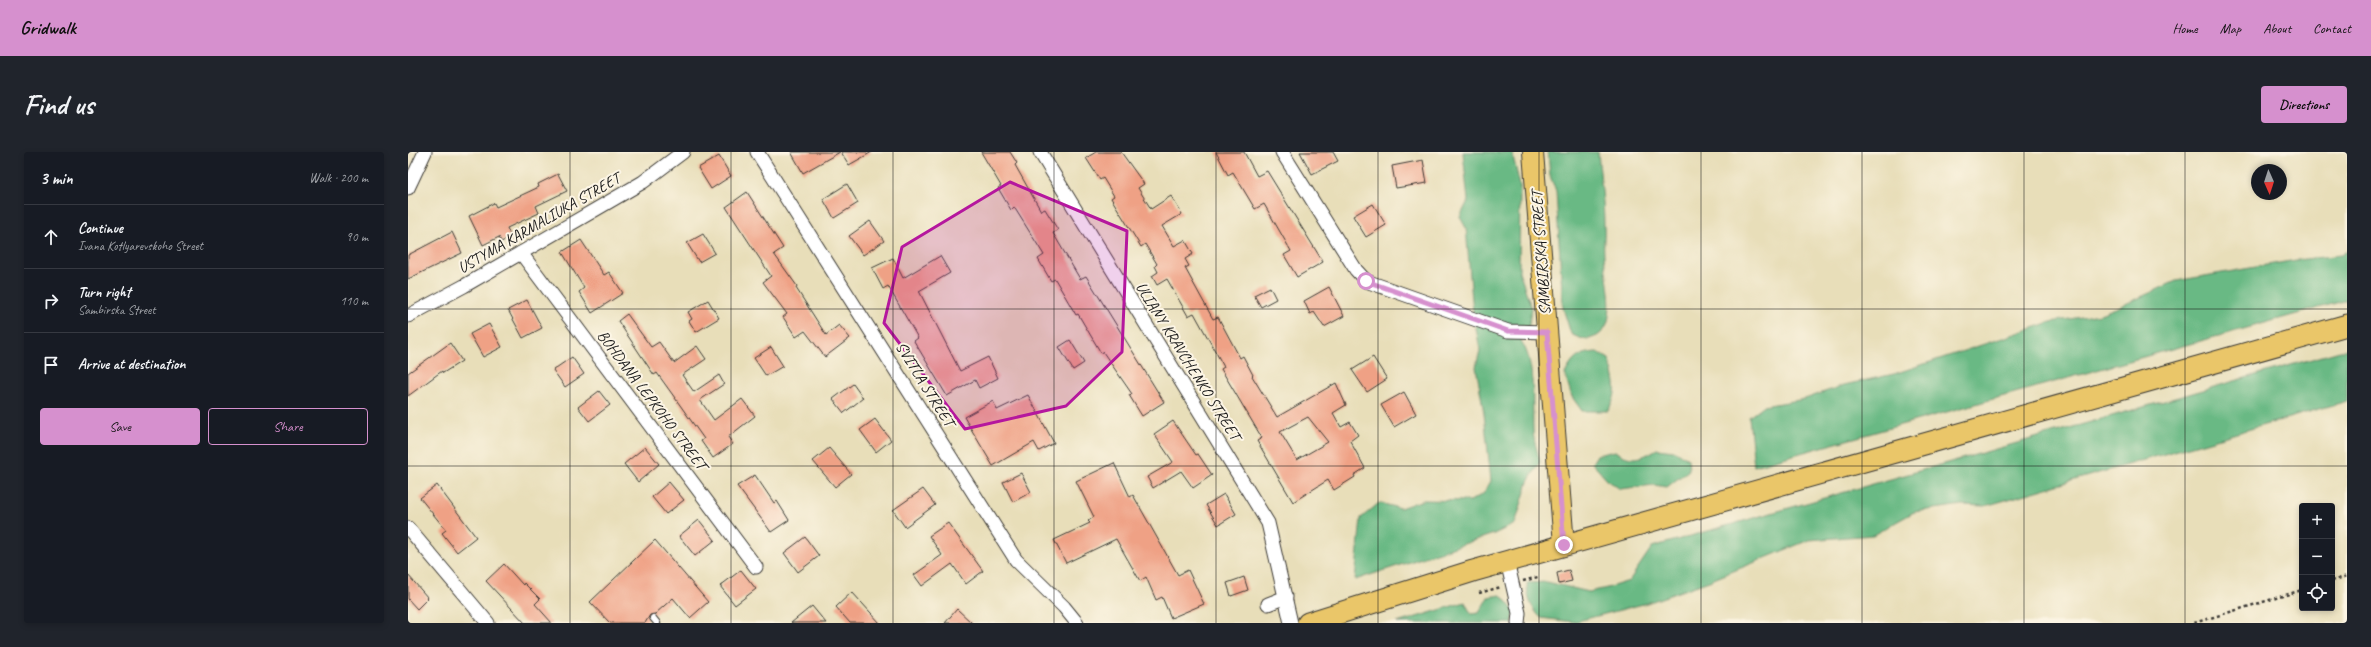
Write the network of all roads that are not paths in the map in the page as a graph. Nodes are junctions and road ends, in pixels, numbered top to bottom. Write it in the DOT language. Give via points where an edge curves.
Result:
graph roads {
  1 [pos="425,152"];
  2 [pos="683,152"];
  3 [pos="757,152"];
  4 [pos="1040,152"];
  5 [pos="1282,152"];
  6 [pos="1534,152"];
  7 [pos="408,188"];
  8 [pos="521,253"];
  9 [pos="408,316"];
  10 [pos="2347,325"];
  11 [pos="1547,332"];
  12 [pos="408,528"];
  13 [pos="1564,545"];
  14 [pos="1507,561"];
  15 [pos="756,567"];
  16 [pos="1286,597"];
  17 [pos="1268,604"];
  18 [pos="488,623"];
  19 [pos="1077,623"];
  20 [pos="1291,623"];
  21 [pos="1308,623"];
  22 [pos="1518,623"];
  1 -- 7 [label="street"];
  2 -- 8 [label="street, USTYMA KARMALIUKA STREET" via="644,182"];
  3 -- 19 [label="street, SVITLA STREET" via="1016,560"];
  4 -- 16 [label="street, ULIANY KRAVCHENKO STREET" via="1268,523"];
  5 -- 11 [label="street" via="1356,270 1366,281 1508,331"];
  6 -- 11 [label="main road, SAMBIRSKA STREET"];
  8 -- 9 [label="street, USTYMA KARMALIUKA STREET"];
  8 -- 15 [label="street, BOHDANA LEPKOHO STREET"];
  10 -- 13 [label="highway"];
  11 -- 13 [label="main road, SAMBIRSKA STREET"];
  12 -- 18 [label="street"];
  13 -- 14 [label="highway"];
  14 -- 21 [label="highway"];
  14 -- 22 [label="street" via="1519,613"];
  16 -- 17 [label="street"];
  16 -- 20 [label="street, ULIANY KRAVCHENKO STREET"];
}
